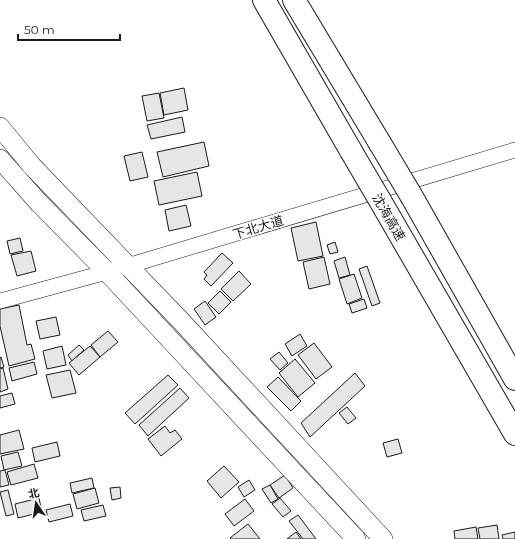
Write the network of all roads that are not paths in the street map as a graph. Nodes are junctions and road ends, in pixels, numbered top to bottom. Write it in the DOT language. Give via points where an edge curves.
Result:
graph roads {
  1 [pos="264,0"];
  2 [pos="294,0"];
  3 [pos="0,127"];
  4 [pos="515,150"];
  5 [pos="0,159"];
  6 [pos="128,266"];
  7 [pos="108,272"];
  8 [pos="0,301"];
  9 [pos="515,379"];
  10 [pos="515,434"];
  11 [pos="356,539"];
  12 [pos="383,539"];
  1 -- 10 [label="highway, 沈海高速, bridge"];
  2 -- 9 [label="highway, bridge" via="412,197"];
  3 -- 6 [label="main road" via="32,166"];
  4 -- 6 [label="street, 下北大道"];
  5 -- 7 [label="main road" via="39,203"];
  6 -- 7 [label="street, 下北大道"];
  6 -- 12 [label="main road"];
  7 -- 8 [label="street, 下北大道"];
  7 -- 11 [label="main road"];
}
